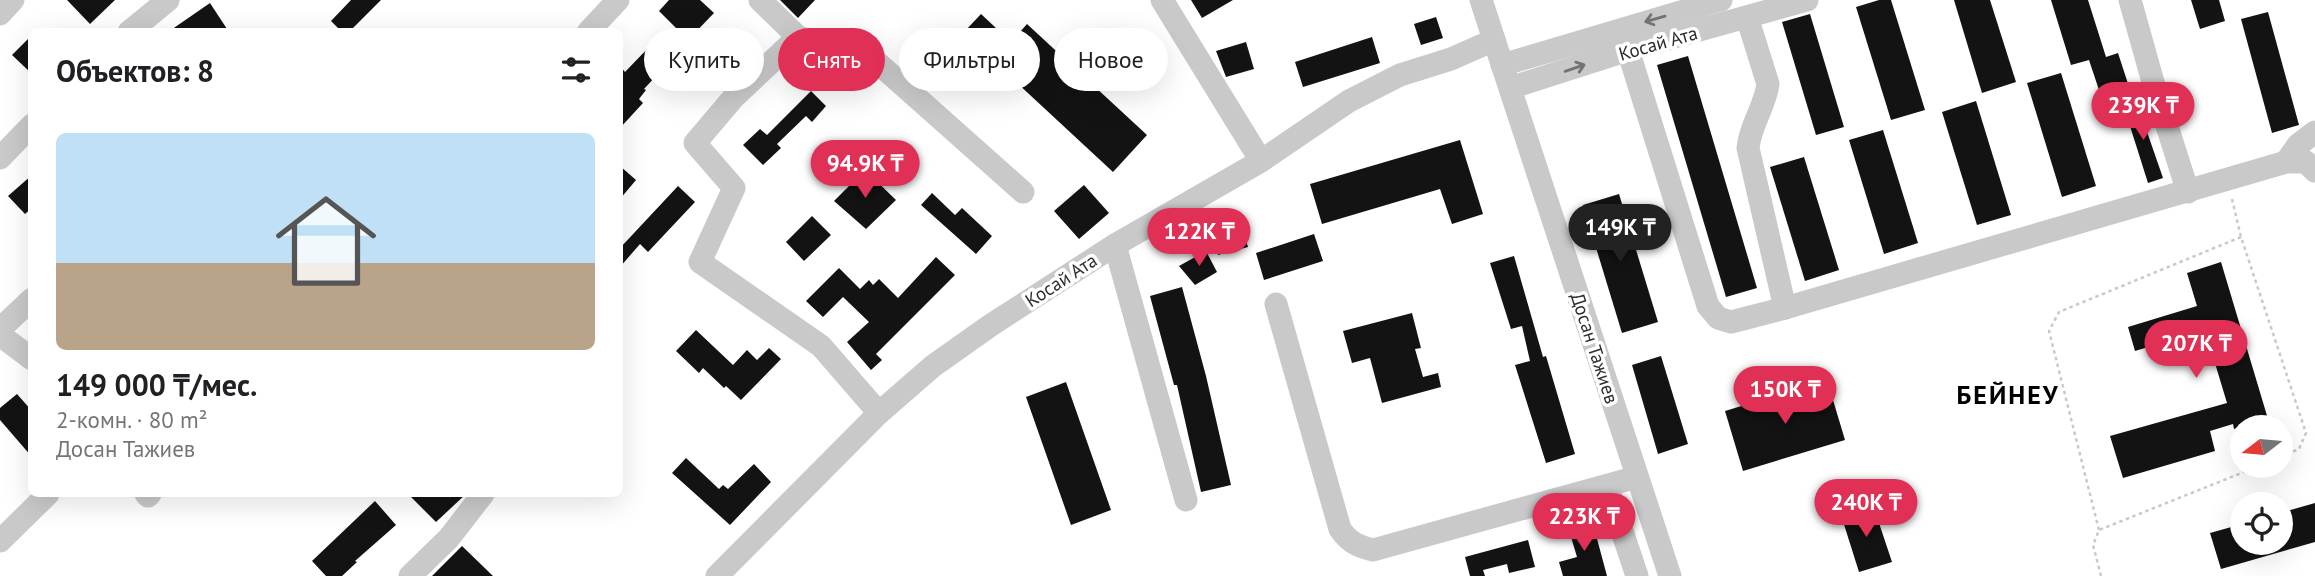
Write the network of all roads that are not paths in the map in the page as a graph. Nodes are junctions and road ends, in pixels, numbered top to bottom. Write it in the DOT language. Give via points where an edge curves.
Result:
graph roads {
  1 [pos="13,0"];
  2 [pos="168,0"];
  3 [pos="618,0"];
  4 [pos="760,0"];
  5 [pos="1162,0"];
  6 [pos="1481,0"];
  7 [pos="1721,0"];
  8 [pos="1807,0"];
  9 [pos="2130,0"];
  10 [pos="0,14"];
  11 [pos="1748,17"];
  12 [pos="135,28"];
  13 [pos="592,28"];
  14 [pos="789,28"];
  15 [pos="1494,40"];
  16 [pos="1628,50"];
  17 [pos="778,56"];
  18 [pos="1502,65"];
  19 [pos="885,69"];
  20 [pos="1510,88"];
  21 [pos="28,129"];
  22 [pos="2315,132"];
  23 [pos="0,158"];
  24 [pos="1261,161"];
  25 [pos="2286,162"];
  26 [pos="2315,171"];
  27 [pos="1023,192"];
  28 [pos="2188,192"];
  29 [pos="1115,245"];
  30 [pos="28,303"];
  31 [pos="1276,304"];
  32 [pos="1785,308"];
  33 [pos="0,332"];
  34 [pos="28,356"];
  35 [pos="878,413"];
  36 [pos="1637,477"];
  37 [pos="1607,486"];
  38 [pos="45,497"];
  39 [pos="481,497"];
  40 [pos="1186,500"];
  41 [pos="0,541"];
  42 [pos="410,576"];
  43 [pos="717,576"];
  44 [pos="1637,576"];
  45 [pos="1670,576"];
  1 -- 10 [label="street"];
  2 -- 12 [label="street"];
  3 -- 13 [label="street"];
  4 -- 14 [label="street"];
  5 -- 24 [label="street"];
  6 -- 15 [label="street, Досан Тажиев"];
  7 -- 18 [label="street, Косай Ата, one-way"];
  8 -- 11 [label="street, Косай Ата"];
  9 -- 28 [label="street"];
  11 -- 16 [label="street, Косай Ата"];
  11 -- 32 [label="street" via="1768,84 1748,148"];
  15 -- 18 [label="street, Досан Тажиев"];
  15 -- 24 [label="street, Косай Ата" via="1400,75 1349,100"];
  20 -- 16 [label="street, Косай Ата, one-way"];
  16 -- 32 [label="street" via="1708,306 1718,318 1731,322"];
  17 -- 35 [label="street" via="695,143 734,188 700,262 821,346"];
  18 -- 20 [label="street, Досан Тажиев"];
  19 -- 27 [label="street"];
  20 -- 36 [label="street, Досан Тажиев"];
  21 -- 23 [label="street"];
  22 -- 25 [label="street"];
  24 -- 29 [label="street, Косай Ата"];
  25 -- 26 [label="street" via="2306,162"];
  25 -- 28 [label="street"];
  28 -- 32 [label="street"];
  29 -- 35 [label="street, Косай Ата" via="933,366"];
  29 -- 40 [label="street"];
  30 -- 33 [label="street"];
  31 -- 37 [label="street" via="1340,528 1359,547 1373,550"];
  33 -- 34 [label="street"];
  35 -- 43 [label="street, Косай Ата"];
  36 -- 37 [label="street"];
  36 -- 45 [label="street, Досан Тажиев"];
  37 -- 44 [label="street"];
  38 -- 41 [label="street"];
  39 -- 42 [label="street" via="449,538"];
}
